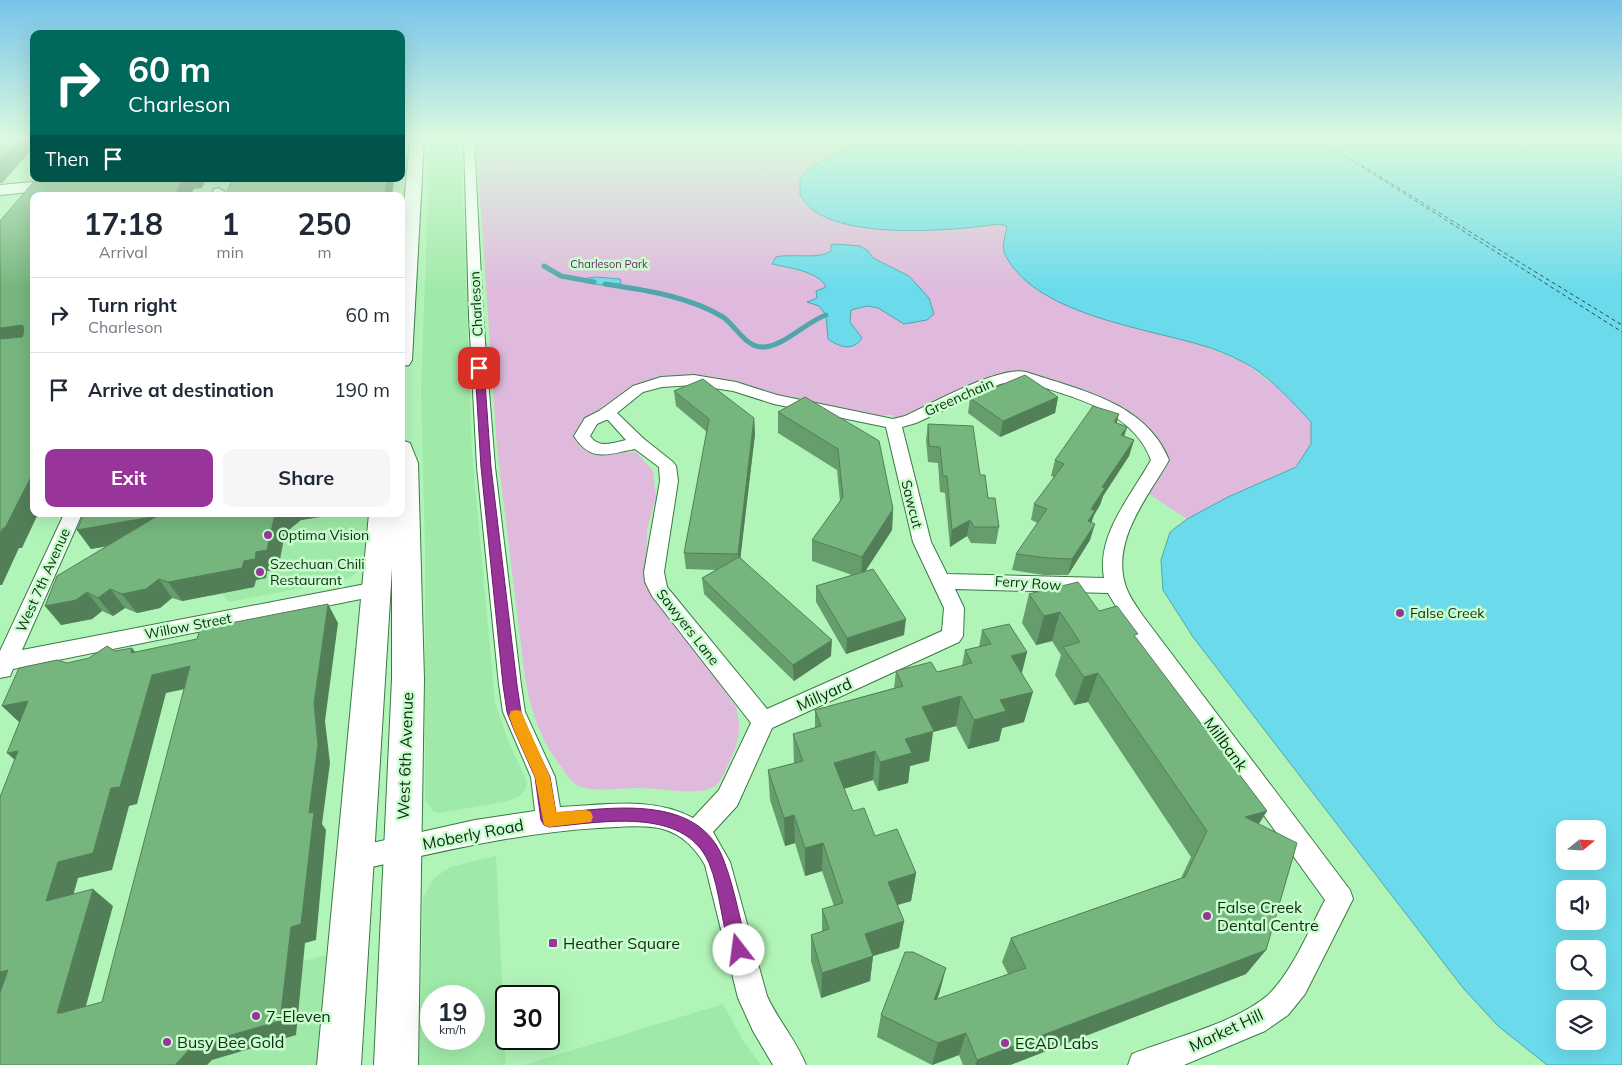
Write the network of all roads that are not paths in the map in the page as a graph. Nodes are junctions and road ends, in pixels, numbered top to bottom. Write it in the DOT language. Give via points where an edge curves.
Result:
graph roads {
  1 [pos="28,190"];
  2 [pos="409,190"];
  3 [pos="471,190"];
  4 [pos="16,203"];
  5 [pos="405,262"];
  6 [pos="605,414"];
  7 [pos="893,424"];
  8 [pos="638,443"];
  9 [pos="405,463"];
  10 [pos="71,517"];
  11 [pos="382,517"];
  12 [pos="941,581"];
  13 [pos="1115,586"];
  14 [pos="376,589"];
  15 [pos="2,666"];
  16 [pos="763,722"];
  17 [pos="549,820"];
  18 [pos="696,833"];
  19 [pos="402,848"];
  20 [pos="354,860"];
  21 [pos="1340,899"];
  22 [pos="339,1065"];
  23 [pos="396,1065"];
  24 [pos="791,1065"];
  25 [pos="1143,1065"];
  1 -- 4 [label="street"];
  2 -- 5 [label="main road"];
  3 -- 17 [label="street, Charleson" via="486,467 510,685 514,712 543,777"];
  6 -- 7 [label="street, Greenchain" via="638,389 661,382 694,380"];
  6 -- 8 [label="street, Sawyers Lane" via="614,418"];
  6 -- 8 [label="street" via="585,428 582,436 588,445 601,450"];
  7 -- 12 [label="street, Sawcut" via="922,542"];
  7 -- 13 [label="street, Greenchain" via="910,420 996,380 1021,375 1105,404 1128,418 1155,447 1160,460 1118,530 1111,563"];
  8 -- 16 [label="street, Sawyers Lane" via="667,466 669,474 654,572 659,591"];
  9 -- 19 [label="main road, West 6th Avenue" via="408,679"];
  10 -- 15 [label="street, West 7th Avenue"];
  11 -- 14 [label="main road"];
  12 -- 13 [label="street, Ferry Row"];
  12 -- 16 [label="street, Millyard" via="954,608 952,636"];
  13 -- 21 [label="street, Millbank" via="1136,622"];
  14 -- 15 [label="street, Willow Street"];
  14 -- 20 [label="main road"];
  16 -- 18 [label="street" via="728,798"];
  17 -- 18 [label="street, Moberly Road" via="619,815 662,817"];
  17 -- 19 [label="street, Moberly Road"];
  18 -- 24 [label="street, Moberly Road" via="705,841 717,862 752,998 767,1029"];
  19 -- 20 [label="street, Moberly Road"];
  19 -- 23 [label="main road, West 6th Avenue"];
  20 -- 22 [label="main road"];
  21 -- 25 [label="street, Market Hill" via="1295,984 1278,1004 1255,1021"];
}
